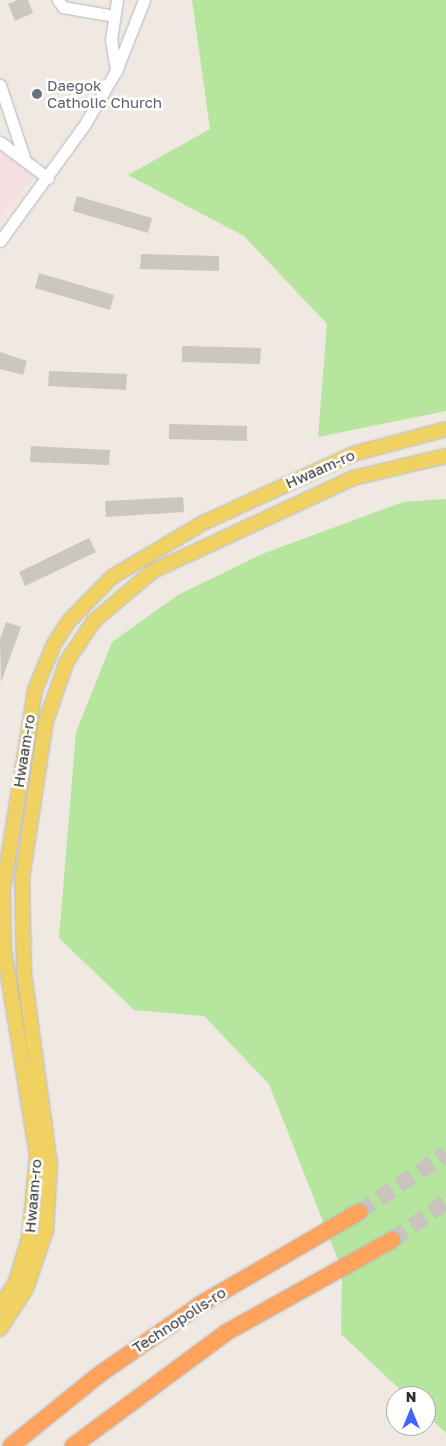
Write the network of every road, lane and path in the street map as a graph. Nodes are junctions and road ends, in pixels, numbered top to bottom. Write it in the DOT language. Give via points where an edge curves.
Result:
graph roads {
  1 [pos="58,0"];
  2 [pos="116,0"];
  3 [pos="144,0"];
  4 [pos="114,16"];
  5 [pos="116,71"];
  6 [pos="0,85"];
  7 [pos="0,142"];
  8 [pos="25,160"];
  9 [pos="48,178"];
  10 [pos="0,241"];
  11 [pos="446,428"];
  12 [pos="446,456"];
  13 [pos="359,1212"];
  14 [pos="392,1240"];
  15 [pos="0,1308"];
  16 [pos="0,1329"];
  17 [pos="11,1446"];
  18 [pos="73,1446"];
  1 -- 4 [label="street" via="63,7"];
  2 -- 4 [label="street"];
  3 -- 5 [label="street"];
  4 -- 5 [label="street" via="111,40"];
  5 -- 9 [label="street"];
  6 -- 8 [label="street"];
  7 -- 8 [label="street"];
  8 -- 9 [label="street"];
  9 -- 10 [label="street"];
  11 -- 15 [label="main road, Hwaam-ro" via="353,454 203,523 112,577 69,621 54,644 35,690 4,890 4,950 37,1156 29,1238 16,1280"];
  12 -- 16 [label="main road, Hwaam-ro" via="353,478 152,571 94,621 67,661 46,721 22,879 24,972 50,1166 46,1230 26,1289"];
  13 -- 17 [label="highway, Technopolis-ro" via="200,1304 100,1374"];
  14 -- 18 [label="highway" via="227,1332"];
}
